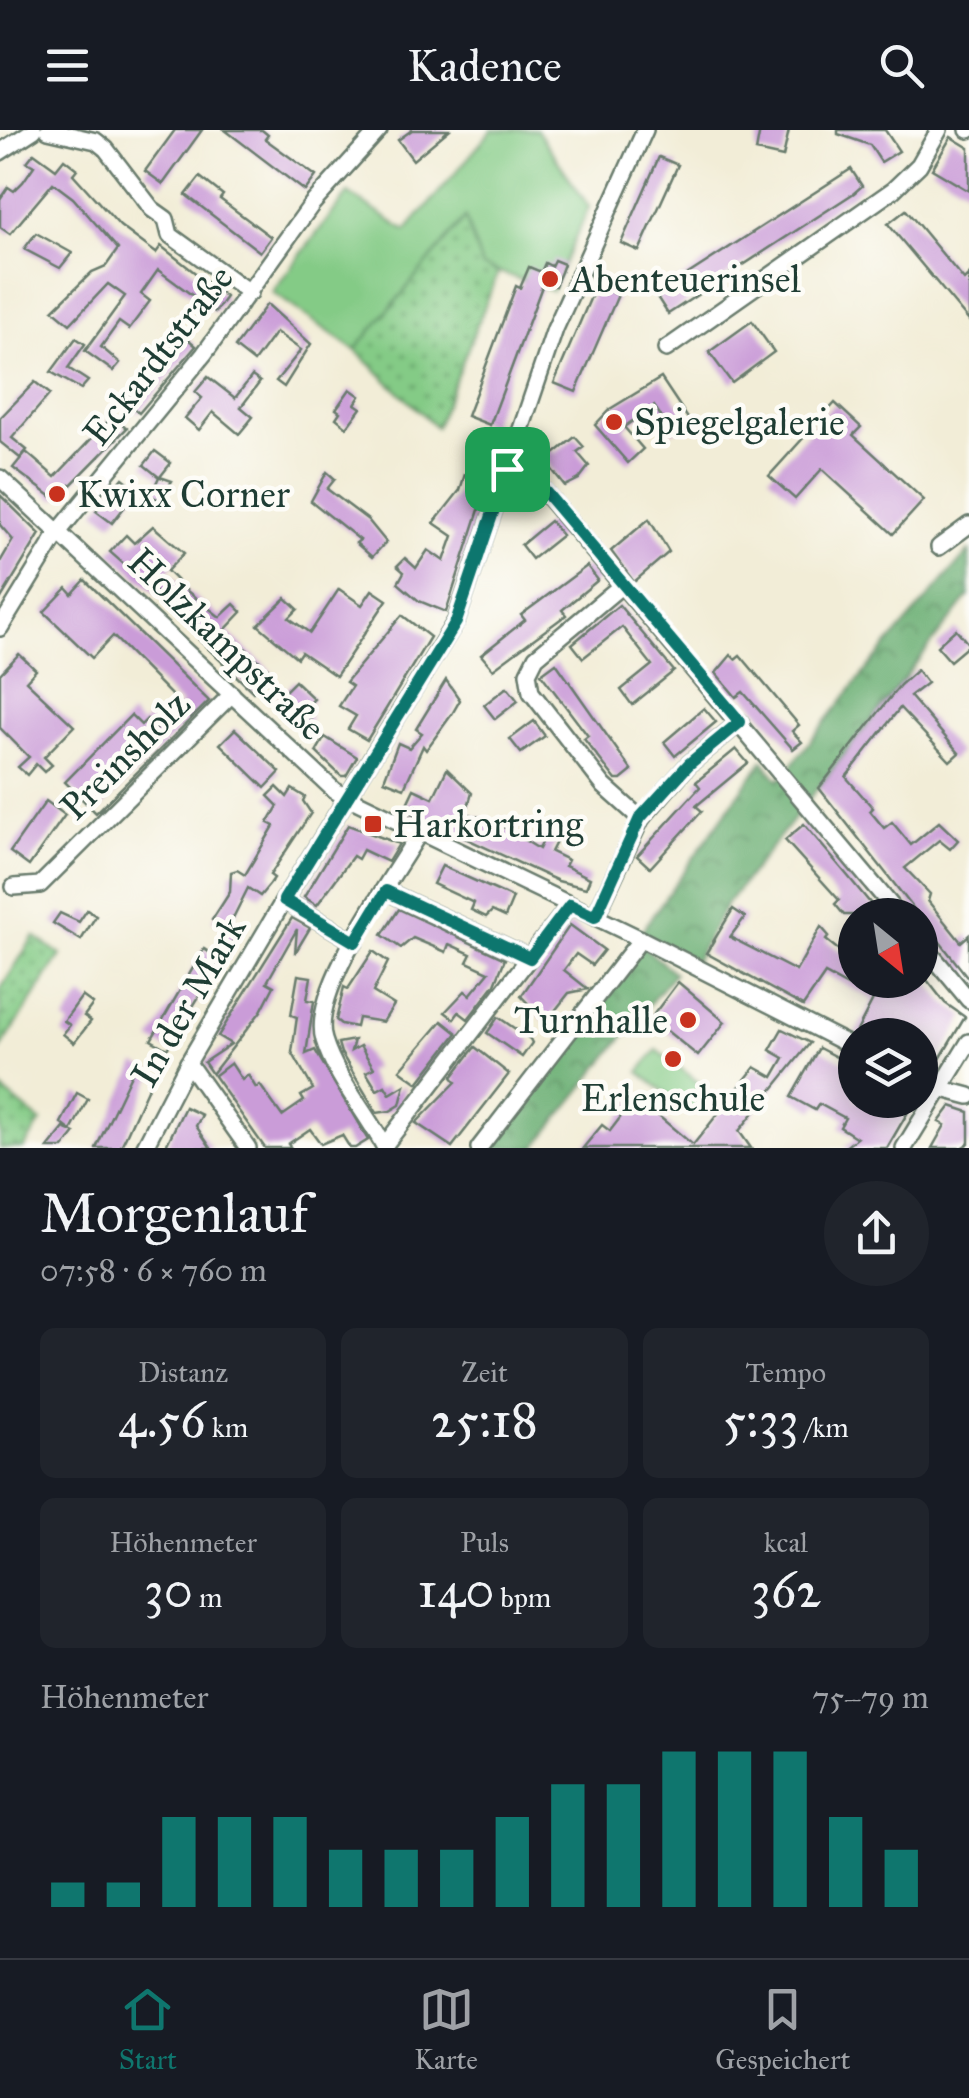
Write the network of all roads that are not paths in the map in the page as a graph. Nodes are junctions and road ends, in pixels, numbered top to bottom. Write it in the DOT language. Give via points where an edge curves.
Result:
graph roads {
  1 [pos="34,130"];
  2 [pos="48,130"];
  3 [pos="379,130"];
  4 [pos="646,130"];
  5 [pos="938,130"];
  6 [pos="78,134"];
  7 [pos="0,152"];
  8 [pos="250,293"];
  9 [pos="666,348"];
  10 [pos="510,462"];
  11 [pos="0,478"];
  12 [pos="969,525"];
  13 [pos="60,530"];
  14 [pos="939,548"];
  15 [pos="622,585"];
  16 [pos="0,628"];
  17 [pos="232,694"];
  18 [pos="740,722"];
  19 [pos="350,800"];
  20 [pos="640,818"];
  21 [pos="419,833"];
  22 [pos="14,887"];
  23 [pos="386,891"];
  24 [pos="885,898"];
  25 [pos="284,900"];
  26 [pos="570,905"];
  27 [pos="595,917"];
  28 [pos="642,939"];
  29 [pos="355,942"];
  30 [pos="530,958"];
  31 [pos="938,962"];
  32 [pos="969,1000"];
  33 [pos="838,1039"];
  34 [pos="969,1042"];
  35 [pos="188,1062"];
  36 [pos="940,1089"];
  37 [pos="969,1096"];
  38 [pos="385,1147"];
  39 [pos="144,1148"];
  40 [pos="248,1148"];
  41 [pos="479,1148"];
  42 [pos="904,1148"];
  1 -- 7 [label="street"];
  2 -- 6 [label="street"];
  3 -- 8 [label="street, Eckardtstraße" via="312,204"];
  4 -- 10 [label="street, In der Mark" via="555,329"];
  5 -- 9 [label="street" via="920,165 892,190"];
  6 -- 8 [label="street" via="106,149 166,219 170,235"];
  8 -- 13 [label="street, Eckardtstraße"];
  10 -- 15 [label="street" via="525,468"];
  10 -- 19 [label="street, In der Mark" via="456,622"];
  11 -- 13 [label="street, Holzkampstraße"];
  12 -- 14 [label="street"];
  13 -- 16 [label="street, Eckardtstraße"];
  13 -- 17 [label="street, Holzkampstraße"];
  15 -- 18 [label="street"];
  15 -- 20 [label="street" via="536,657 527,680 585,764"];
  17 -- 19 [label="street, Holzkampstraße"];
  17 -- 22 [label="street, Preinsholz" via="40,885"];
  18 -- 20 [label="street" via="689,764"];
  18 -- 24 [label="street"];
  19 -- 21 [label="street, Holzkampstraße"];
  19 -- 25 [label="street, In der Mark"];
  20 -- 27 [label="street"];
  21 -- 23 [label="street"];
  21 -- 26 [label="street, Holzkampstraße"];
  23 -- 29 [label="street"];
  23 -- 30 [label="street"];
  25 -- 29 [label="street"];
  25 -- 35 [label="street, In der Mark"];
  26 -- 27 [label="street, Holzkampstraße"];
  26 -- 30 [label="street"];
  27 -- 28 [label="street, Holzkampstraße"];
  28 -- 33 [label="street, Holzkampstraße"];
  28 -- 41 [label="street"];
  29 -- 38 [label="street" via="331,985 322,1032"];
  30 -- 38 [label="street"];
  31 -- 32 [label="street"];
  34 -- 36 [label="street"];
  35 -- 39 [label="street, In der Mark"];
  35 -- 40 [label="street"];
  36 -- 37 [label="street"];
  36 -- 42 [label="street"];
}
